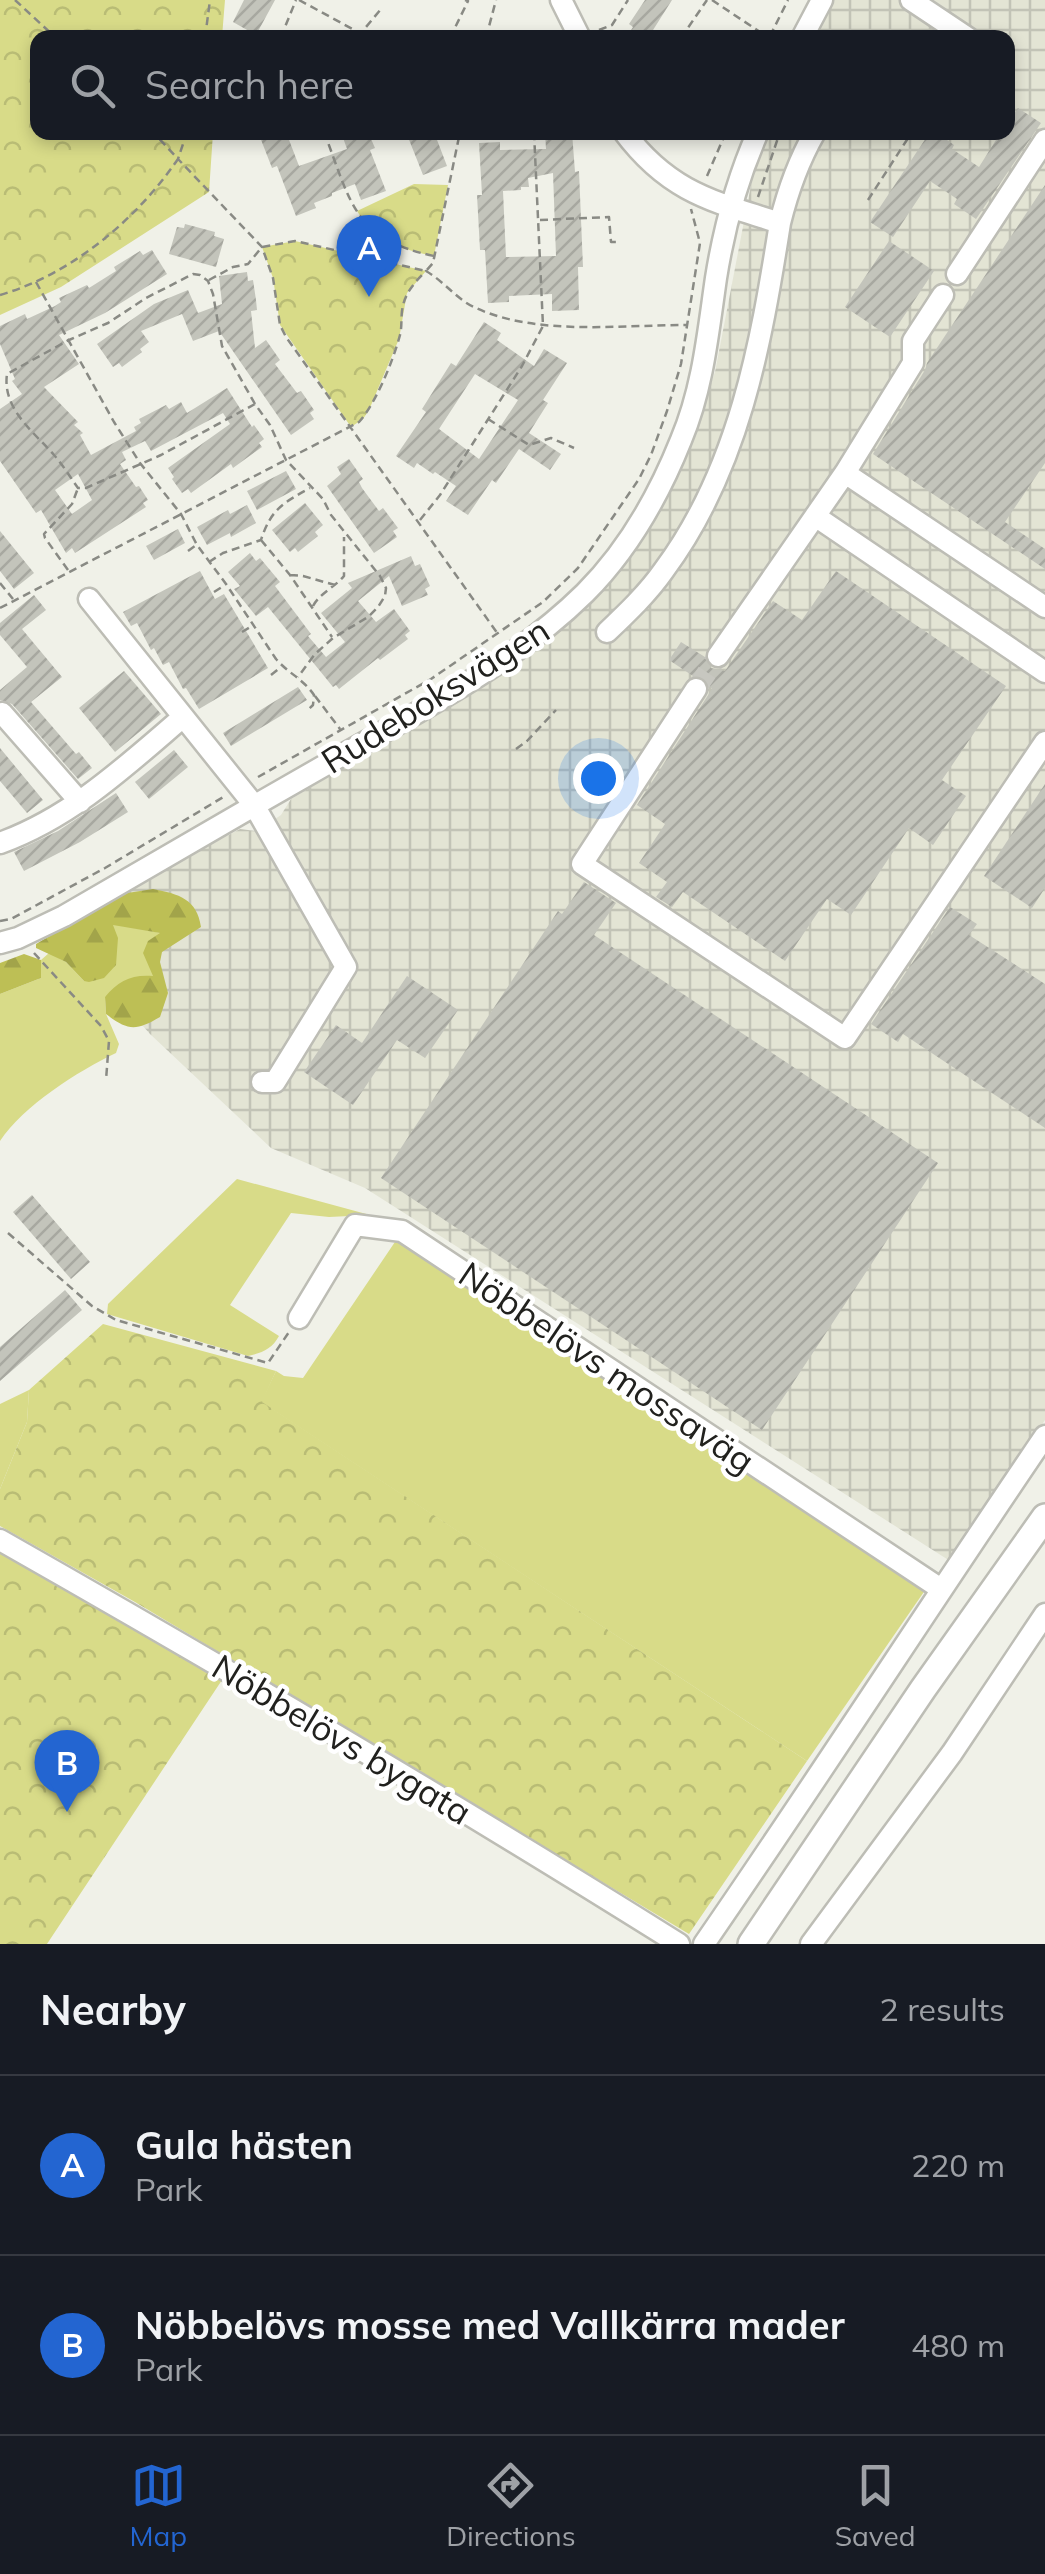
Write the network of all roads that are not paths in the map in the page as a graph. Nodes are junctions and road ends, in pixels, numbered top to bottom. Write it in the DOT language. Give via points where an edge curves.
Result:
graph roads {
  1 [pos="561,0"];
  2 [pos="822,0"];
  3 [pos="911,0"];
  4 [pos="582,30"];
  5 [pos="806,30"];
  6 [pos="956,30"];
  7 [pos="631,140"];
  8 [pos="755,140"];
  9 [pos="810,140"];
  10 [pos="1045,140"];
  11 [pos="732,207"];
  12 [pos="780,223"];
  13 [pos="957,274"];
  14 [pos="943,295"];
  15 [pos="844,473"];
  16 [pos="815,516"];
  17 [pos="89,599"];
  18 [pos="1045,607"];
  19 [pos="606,632"];
  20 [pos="718,656"];
  21 [pos="1045,672"];
  22 [pos="696,689"];
  23 [pos="2,713"];
  24 [pos="184,717"];
  25 [pos="1045,742"];
  26 [pos="80,802"];
  27 [pos="254,806"];
  28 [pos="0,843"];
  29 [pos="0,944"];
  30 [pos="262,1082"];
  31 [pos="299,1318"];
  32 [pos="1045,1436"];
  33 [pos="1045,1517"];
  34 [pos="0,1540"];
  35 [pos="1045,1544"];
  36 [pos="941,1589"];
  37 [pos="1045,1614"];
  38 [pos="679,1944"];
  39 [pos="704,1944"];
  40 [pos="751,1944"];
  41 [pos="770,1944"];
  42 [pos="811,1944"];
  1 -- 4 [label="street"];
  2 -- 5 [label="street"];
  3 -- 6 [label="street"];
  7 -- 11 [label="street" via="660,172"];
  8 -- 11 [label="street, Rudeboksvägen"];
  9 -- 12 [label="street"];
  10 -- 13 [label="street"];
  11 -- 12 [label="street"];
  11 -- 27 [label="street, Rudeboksvägen" via="705,358 681,442 645,514 603,573 510,655"];
  12 -- 19 [label="street" via="751,380 712,488 668,566"];
  14 -- 15 [label="street" via="913,341 914,364"];
  15 -- 16 [label="street"];
  15 -- 18 [label="street"];
  16 -- 20 [label="street"];
  16 -- 21 [label="street"];
  17 -- 24 [label="street"];
  22 -- 25 [label="street" via="582,864 845,1038"];
  23 -- 26 [label="street"];
  24 -- 26 [label="street"];
  24 -- 27 [label="street"];
  26 -- 28 [label="street"];
  27 -- 29 [label="street, Rudeboksvägen" via="64,916"];
  27 -- 30 [label="street" via="346,967 275,1082"];
  31 -- 36 [label="street, Nöbbelövs mossaväg" via="356,1225 402,1232"];
  32 -- 36 [label="street"];
  33 -- 40 [label="main road"];
  34 -- 38 [label="street, Nöbbelövs bygata" via="347,1740"];
  35 -- 41 [label="main road"];
  36 -- 39 [label="street"];
  37 -- 42 [label="street"];
}
